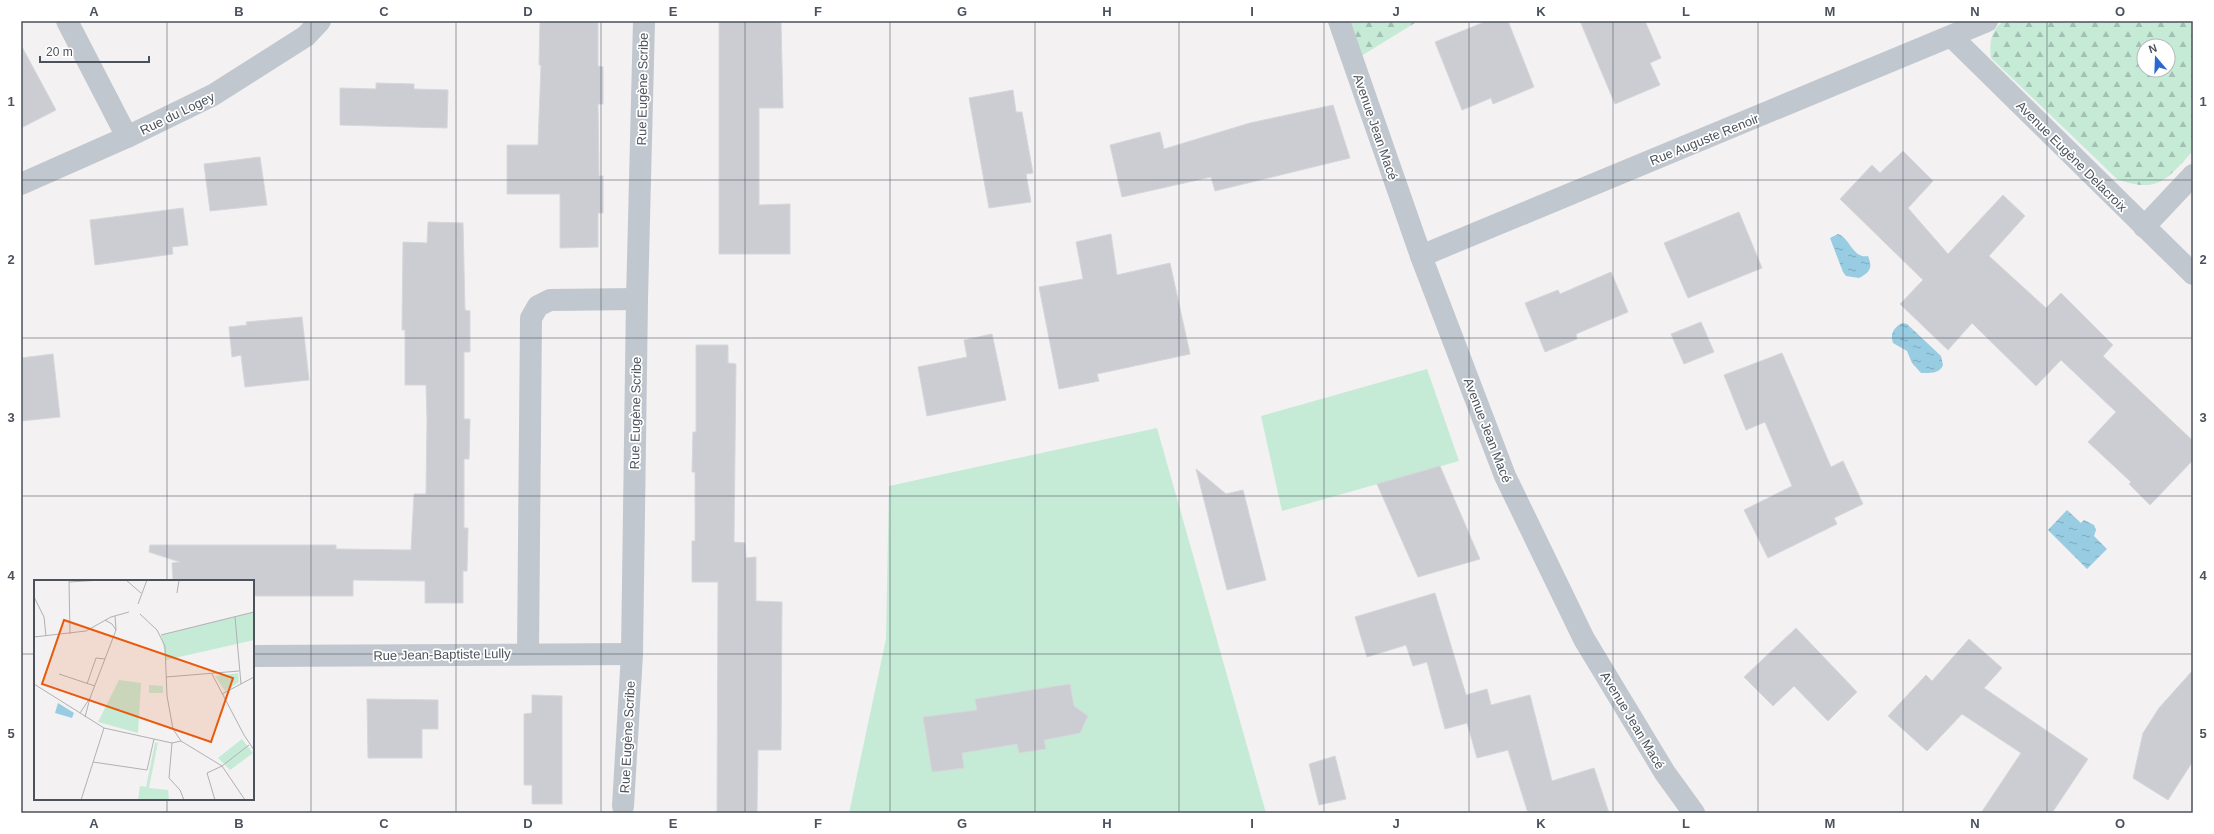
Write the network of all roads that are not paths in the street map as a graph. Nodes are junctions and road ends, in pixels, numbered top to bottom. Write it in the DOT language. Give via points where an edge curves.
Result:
graph roads {
  1 [pos="67,21"];
  2 [pos="320,21"];
  3 [pos="644,21"];
  4 [pos="1339,21"];
  5 [pos="1987,21"];
  6 [pos="1952,37"];
  7 [pos="127,137"];
  8 [pos="2193,175"];
  9 [pos="21,184"];
  10 [pos="2144,227"];
  11 [pos="1421,256"];
  12 [pos="2193,274"];
  13 [pos="637,299"];
  14 [pos="528,653"];
  15 [pos="632,654"];
  16 [pos="254,656"];
  17 [pos="622,810"];
  18 [pos="1694,813"];
  1 -- 7 [label="street"];
  2 -- 7 [label="street, Rue du Logey" via="306,36 213,95"];
  3 -- 13 [label="street, Rue Eugène Scribe"];
  4 -- 11 [label="street, Avenue Jean Macé"];
  5 -- 6 [label="street, Rue Auguste Renoir"];
  6 -- 10 [label="street, Avenue Eugène Delacroix"];
  6 -- 11 [label="street, Rue Auguste Renoir"];
  7 -- 9 [label="street, Rue du Logey"];
  8 -- 10 [label="street"];
  10 -- 12 [label="street, Avenue Eugène Delacroix"];
  11 -- 18 [label="street, Avenue Jean Macé" via="1504,476 1577,625 1665,773"];
  13 -- 14 [label="street" via="550,300 538,306 531,318"];
  13 -- 15 [label="street, Rue Eugène Scribe"];
  14 -- 15 [label="street, Rue Jean-Baptiste Lully"];
  14 -- 16 [label="street, Rue Jean-Baptiste Lully"];
  15 -- 17 [label="street, Rue Eugène Scribe"];
}
